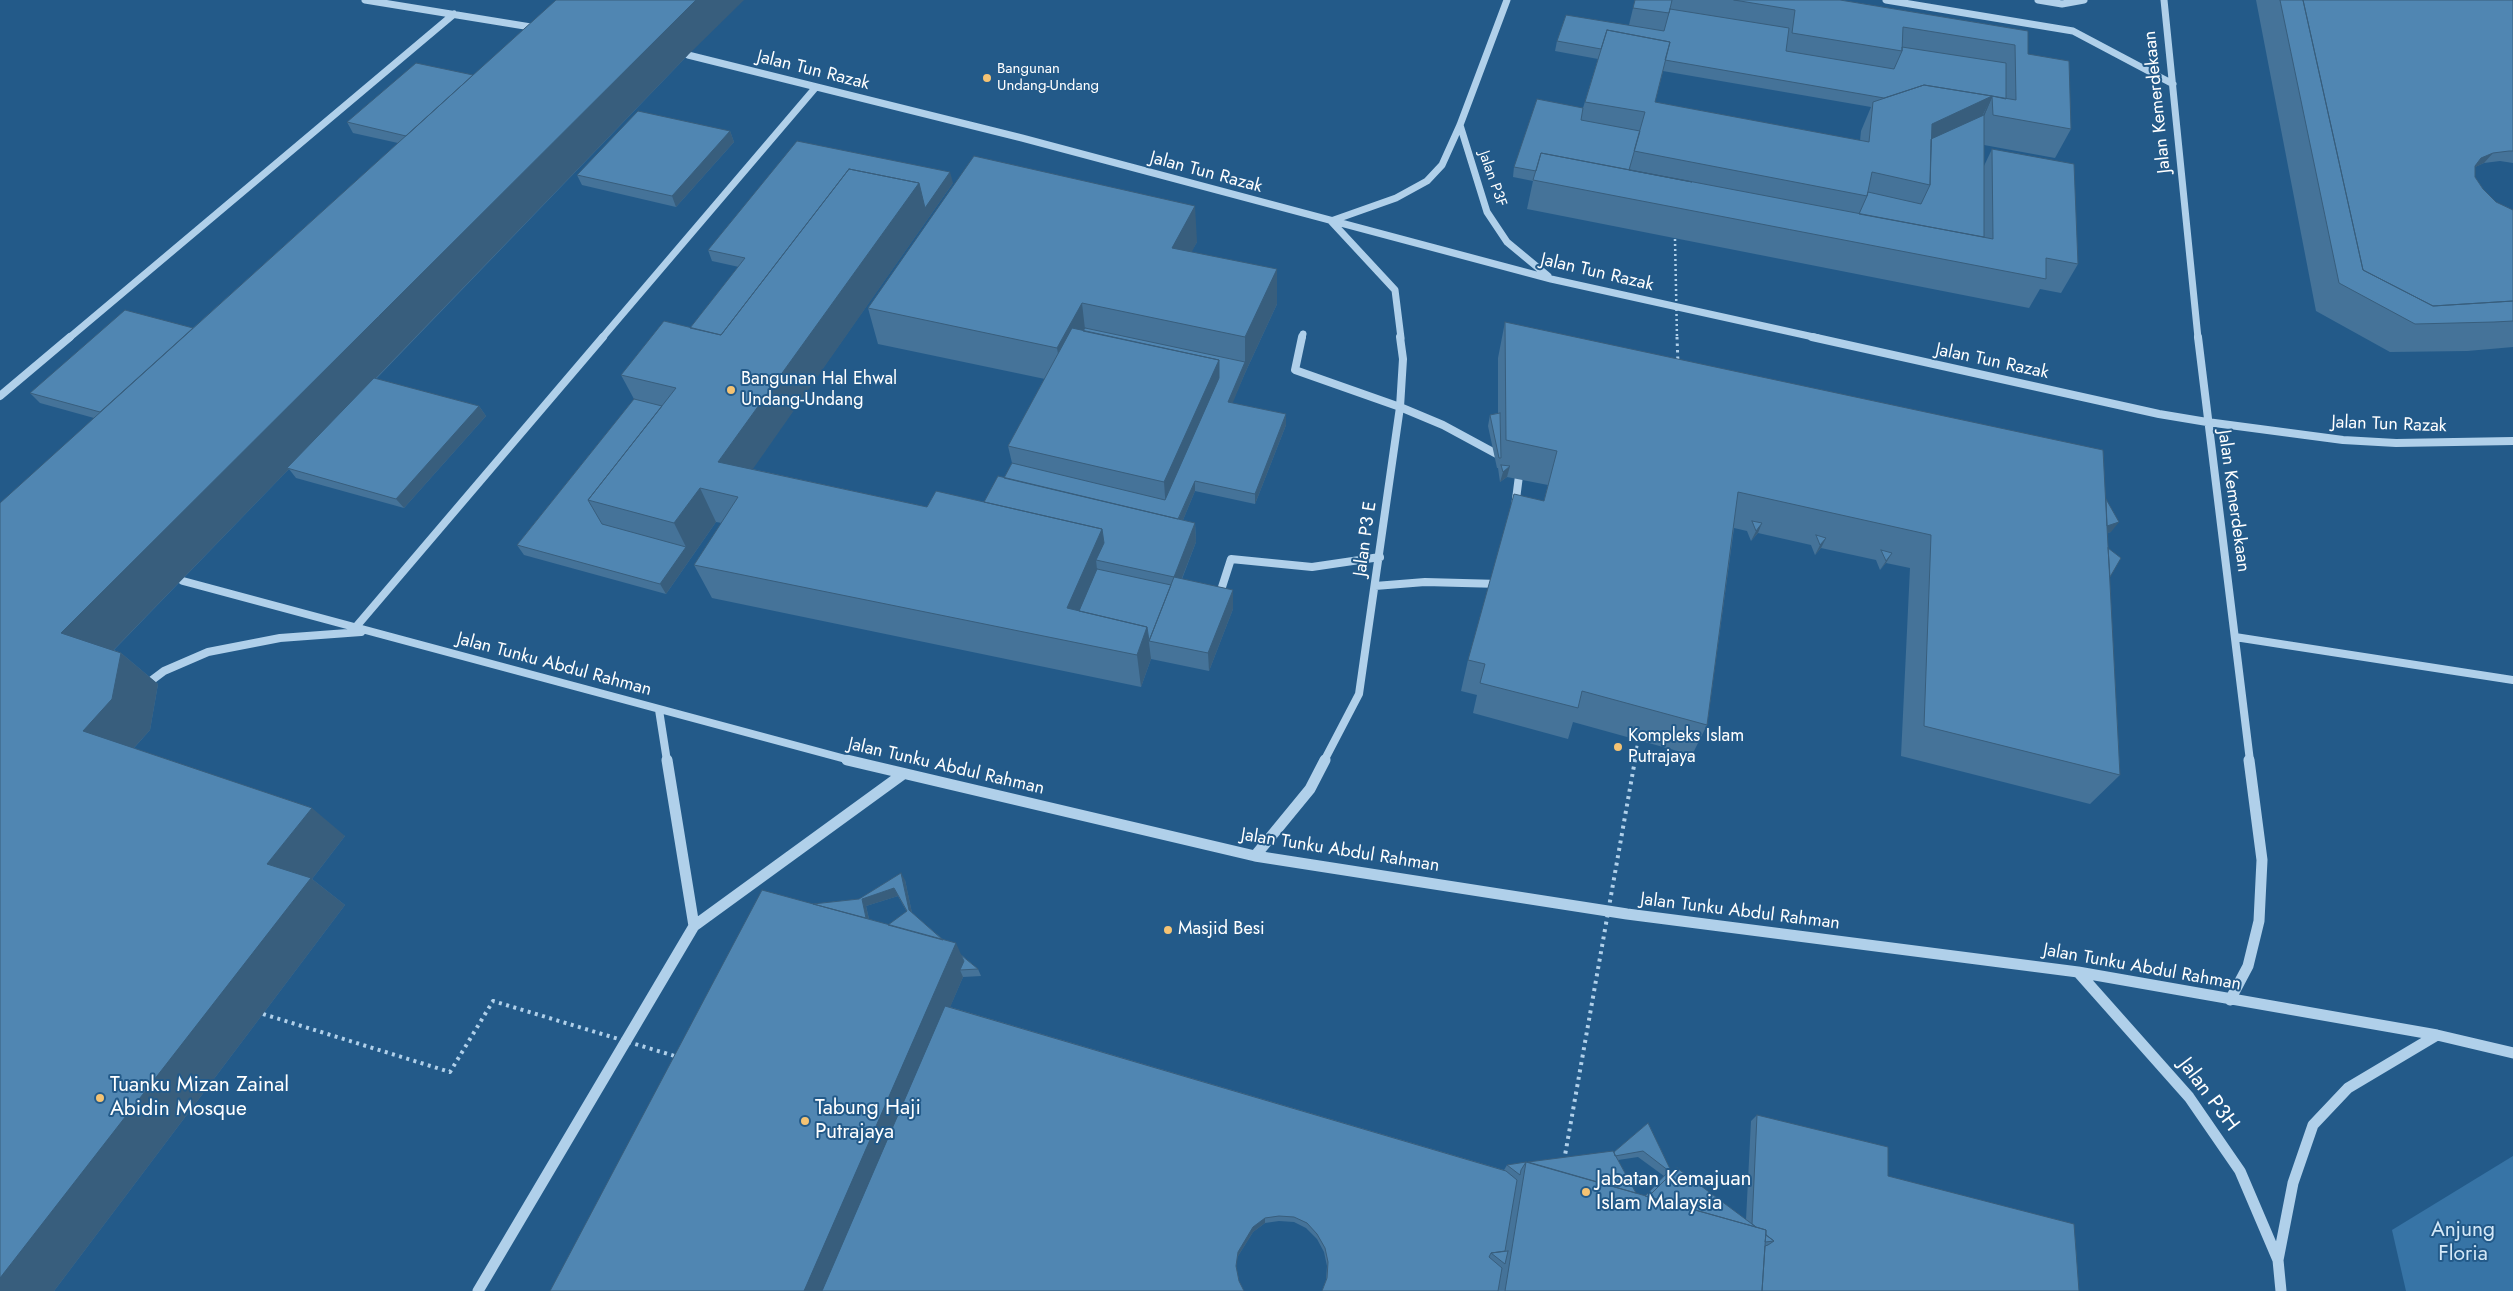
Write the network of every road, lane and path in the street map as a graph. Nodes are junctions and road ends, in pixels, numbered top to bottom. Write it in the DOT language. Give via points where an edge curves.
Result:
graph roads {
  1 [pos="364,0"];
  2 [pos="1507,0"];
  3 [pos="1886,0"];
  4 [pos="2038,0"];
  5 [pos="2084,0"];
  6 [pos="2164,0"];
  7 [pos="454,14"];
  8 [pos="546,30"];
  9 [pos="688,55"];
  10 [pos="2173,84"];
  11 [pos="816,87"];
  12 [pos="1460,125"];
  13 [pos="1331,221"];
  14 [pos="1675,239"];
  15 [pos="1551,279"];
  16 [pos="1303,334"];
  17 [pos="1678,367"];
  18 [pos="0,396"];
  19 [pos="1400,407"];
  20 [pos="2207,422"];
  21 [pos="2513,441"];
  22 [pos="1514,515"];
  23 [pos="1380,557"];
  24 [pos="1507,574"];
  25 [pos="183,581"];
  26 [pos="1376,586"];
  27 [pos="1222,587"];
  28 [pos="355,628"];
  29 [pos="368,632"];
  30 [pos="2235,638"];
  31 [pos="2513,680"];
  32 [pos="134,694"];
  33 [pos="659,710"];
  34 [pos="1638,741"];
  35 [pos="903,774"];
  36 [pos="1255,856"];
  37 [pos="694,926"];
  38 [pos="2078,972"];
  39 [pos="2230,1000"];
  40 [pos="263,1014"];
  41 [pos="2437,1035"];
  42 [pos="2513,1053"];
  43 [pos="688,1060"];
  44 [pos="1563,1167"];
  45 [pos="2278,1260"];
  46 [pos="478,1291"];
  47 [pos="2281,1291"];
  1 -- 7 [label="street"];
  2 -- 12 [label="street, Jalan P3F"];
  3 -- 10 [label="street" via="2072,30"];
  4 -- 5 [label="street" via="2062,4"];
  6 -- 10 [label="street, Jalan Kemerdekaan"];
  7 -- 8 [label="street"];
  7 -- 18 [label="street"];
  9 -- 11 [label="street, Jalan Tun Razak"];
  10 -- 20 [label="street, Jalan Kemerdekaan"];
  11 -- 13 [label="street, Jalan Tun Razak" via="1022,138"];
  11 -- 28 [label="street"];
  12 -- 13 [label="street, Jalan P3F" via="1442,165 1427,181 1396,198"];
  12 -- 15 [label="street, Jalan P3F" via="1487,212 1507,242"];
  13 -- 15 [label="street, Jalan Tun Razak"];
  13 -- 19 [label="street, Jalan P3 E" via="1395,290 1404,360"];
  14 -- 17 [label="path, bridge"];
  15 -- 20 [label="street, Jalan Tun Razak" via="1974,374"];
  16 -- 19 [label="street" via="1295,370"];
  19 -- 22 [label="street" via="1521,466"];
  19 -- 23 [label="street, Jalan P3 E"];
  20 -- 21 [label="street, Jalan Tun Razak" via="2343,440 2396,443"];
  20 -- 30 [label="street, Jalan Kemerdekaan"];
  23 -- 26 [label="street, Jalan P3 E"];
  23 -- 27 [label="street" via="1312,567 1231,559"];
  24 -- 26 [label="street" via="1505,584 1425,582"];
  25 -- 28 [label="street, Jalan Tunku Abdul Rahman"];
  26 -- 36 [label="street, Jalan P3 E" via="1359,694 1310,789"];
  28 -- 29 [label="street, Jalan Tunku Abdul Rahman"];
  29 -- 32 [label="street" via="280,638 208,652 164,671"];
  29 -- 33 [label="street, Jalan Tunku Abdul Rahman"];
  30 -- 31 [label="street"];
  30 -- 39 [label="street, Jalan Kemerdekaan" via="2262,860 2259,921 2248,966"];
  33 -- 35 [label="street, Jalan Tunku Abdul Rahman"];
  33 -- 37 [label="street"];
  34 -- 44 [label="path, bridge"];
  35 -- 36 [label="street, Jalan Tunku Abdul Rahman"];
  35 -- 37 [label="street"];
  36 -- 38 [label="street, Jalan Tunku Abdul Rahman" via="1627,914"];
  37 -- 46 [label="street"];
  38 -- 39 [label="street, Jalan Tunku Abdul Rahman"];
  38 -- 45 [label="street, Jalan P3H" via="2189,1097 2240,1171"];
  39 -- 41 [label="street, Jalan Tunku Abdul Rahman"];
  40 -- 43 [label="path, bridge" via="450,1072 493,1001"];
  41 -- 42 [label="street, Jalan Tunku Abdul Rahman"];
  41 -- 45 [label="street, Jalan P3H" via="2348,1088 2313,1125 2293,1183"];
  45 -- 47 [label="street, Jalan P3H"];
}
